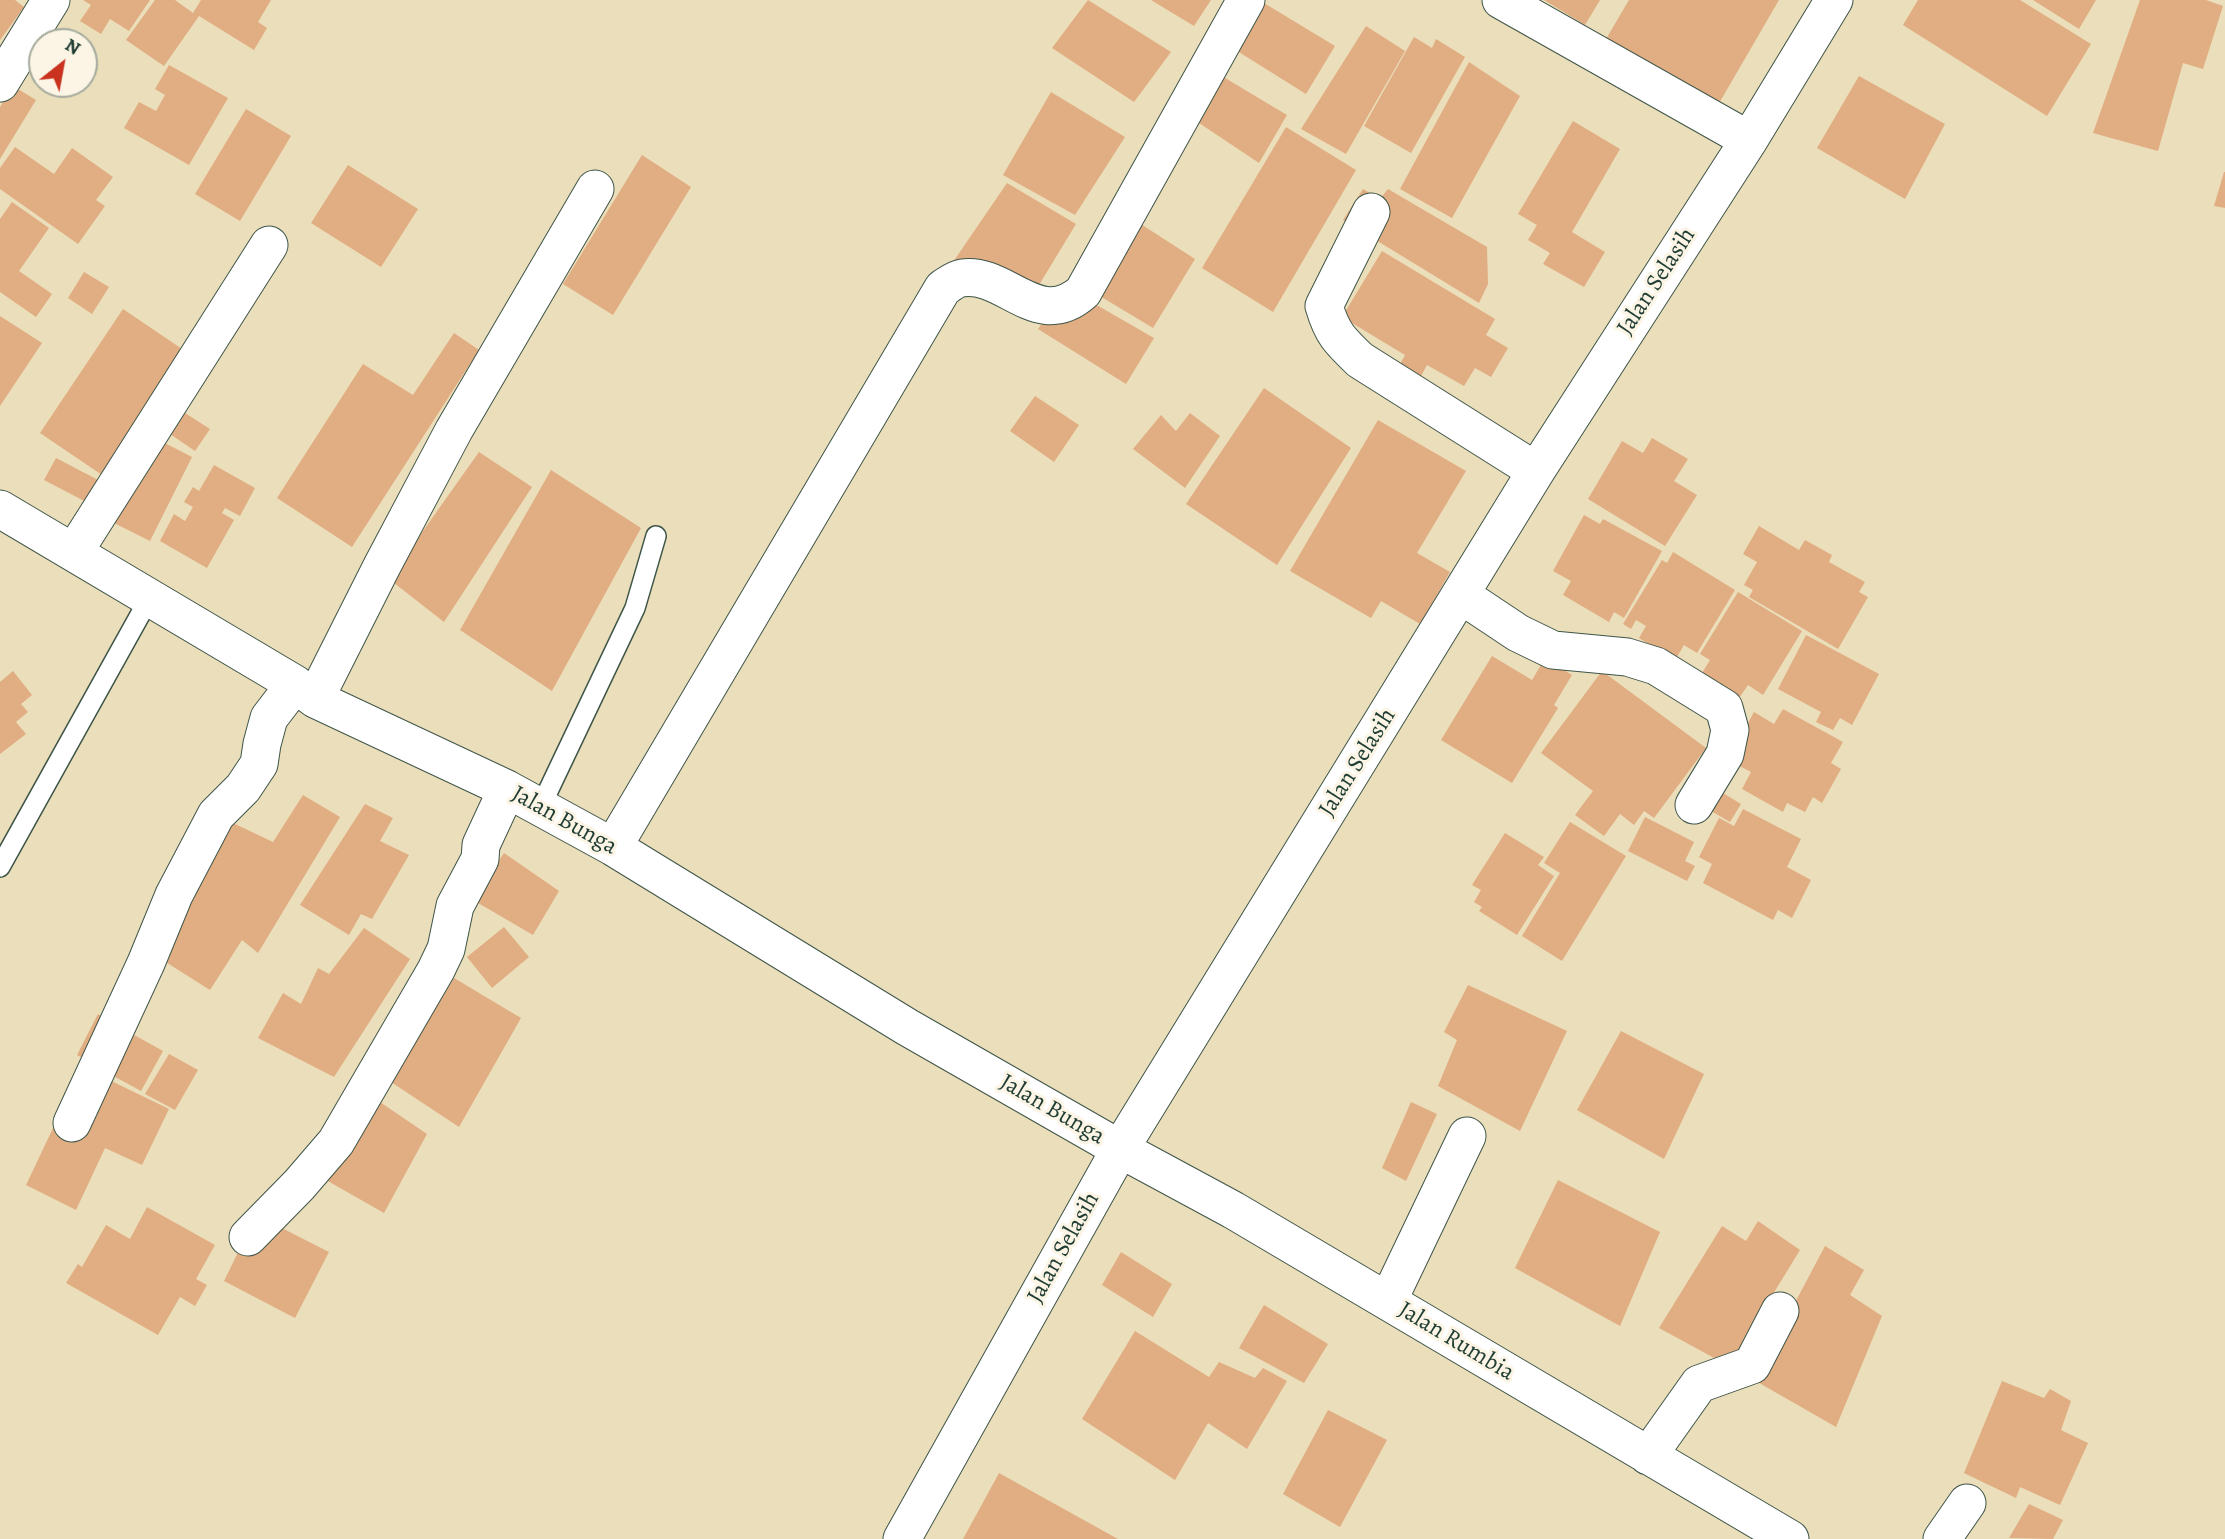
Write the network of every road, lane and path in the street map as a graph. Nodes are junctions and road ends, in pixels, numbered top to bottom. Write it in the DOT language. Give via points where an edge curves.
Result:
graph roads {
  1 [pos="51,0"];
  2 [pos="1246,0"];
  3 [pos="1501,0"];
  4 [pos="1834,0"];
  5 [pos="0,83"];
  6 [pos="1749,140"];
  7 [pos="595,189"];
  8 [pos="1371,212"];
  9 [pos="269,245"];
  10 [pos="1536,471"];
  11 [pos="0,509"];
  12 [pos="656,536"];
  13 [pos="74,552"];
  14 [pos="1461,595"];
  15 [pos="150,597"];
  16 [pos="305,691"];
  17 [pos="507,789"];
  18 [pos="1694,805"];
  19 [pos="540,808"];
  20 [pos="612,847"];
  21 [pos="0,867"];
  22 [pos="72,1122"];
  23 [pos="1467,1136"];
  24 [pos="1120,1149"];
  25 [pos="248,1237"];
  26 [pos="1388,1301"];
  27 [pos="1780,1311"];
  28 [pos="1648,1456"];
  29 [pos="1967,1503"];
  30 [pos="902,1539"];
  31 [pos="1790,1539"];
  32 [pos="1942,1539"];
  1 -- 5 [label="street"];
  2 -- 20 [label="street" via="1083,292 1062,304 1043,306 979,278 960,278 943,288"];
  3 -- 6 [label="street"];
  4 -- 6 [label="street, Jalan Selasih"];
  6 -- 10 [label="street, Jalan Selasih"];
  7 -- 16 [label="street" via="454,429 382,566"];
  8 -- 10 [label="street" via="1324,306 1331,327 1360,360"];
  9 -- 13 [label="street"];
  10 -- 14 [label="street, Jalan Selasih"];
  11 -- 13 [label="street, Jalan Bunga"];
  12 -- 19 [label="lane" via="635,608"];
  13 -- 15 [label="street, Jalan Bunga"];
  14 -- 18 [label="street" via="1553,650 1627,657 1657,666 1724,708 1730,730 1725,754"];
  14 -- 24 [label="street, Jalan Selasih"];
  15 -- 16 [label="street, Jalan Bunga"];
  15 -- 21 [label="lane"];
  16 -- 17 [label="street, Jalan Bunga"];
  16 -- 22 [label="street" via="269,718 259,764 216,815 174,895"];
  17 -- 19 [label="street, Jalan Bunga"];
  17 -- 25 [label="street" via="481,845 480,859 455,906 446,949 430,981 336,1142"];
  19 -- 20 [label="street, Jalan Bunga"];
  20 -- 24 [label="street, Jalan Bunga" via="907,1027"];
  23 -- 26 [label="street"];
  24 -- 26 [label="street, Jalan Rumbia"];
  24 -- 30 [label="street, Jalan Selasih"];
  26 -- 28 [label="street, Jalan Rumbia"];
  27 -- 28 [label="street" via="1752,1365 1699,1384"];
  28 -- 31 [label="street, Jalan Rumbia"];
  29 -- 32 [label="street"];
}
